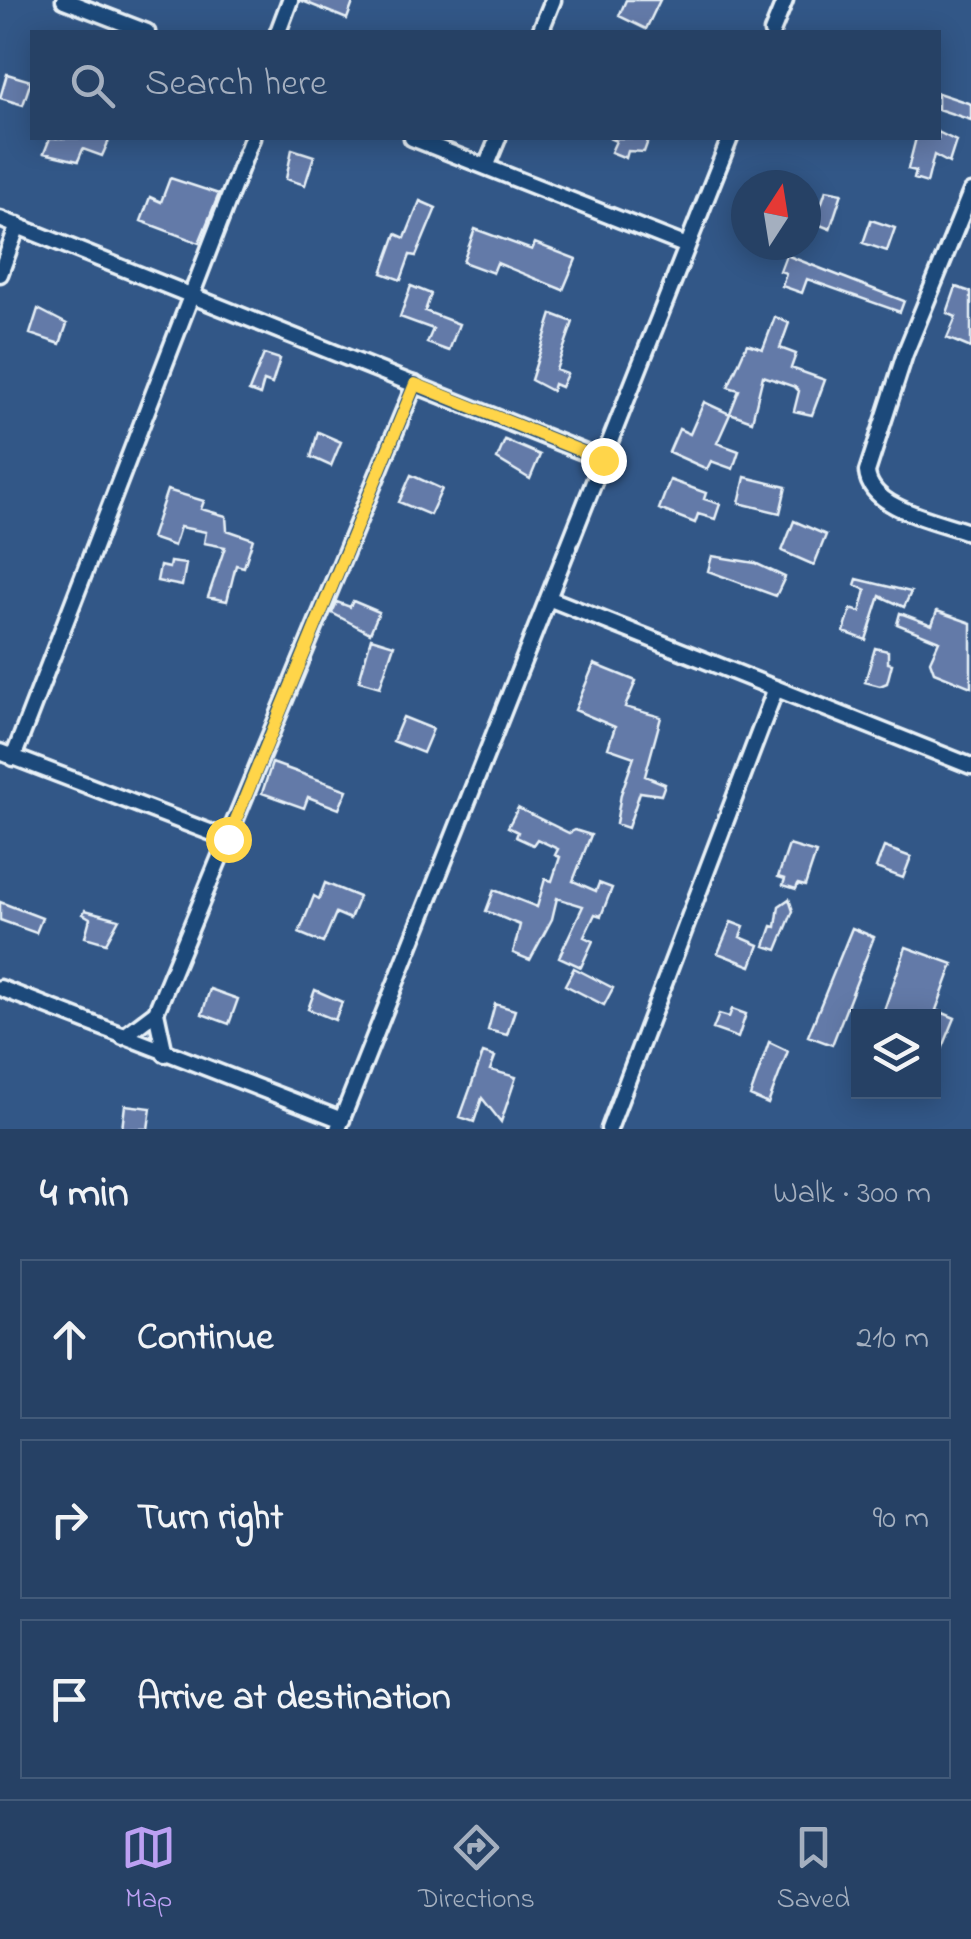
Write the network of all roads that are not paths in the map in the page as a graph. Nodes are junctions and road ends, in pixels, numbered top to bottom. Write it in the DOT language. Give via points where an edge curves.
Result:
graph roads {
  1 [pos="64,0"];
  2 [pos="290,0"];
  3 [pos="552,0"];
  4 [pos="785,0"];
  5 [pos="141,30"];
  6 [pos="279,30"];
  7 [pos="541,30"];
  8 [pos="773,30"];
  9 [pos="251,140"];
  10 [pos="417,140"];
  11 [pos="497,140"];
  12 [pos="729,140"];
  13 [pos="486,167"];
  14 [pos="971,192"];
  15 [pos="968,214"];
  16 [pos="0,219"];
  17 [pos="18,225"];
  18 [pos="687,246"];
  19 [pos="0,274"];
  20 [pos="194,296"];
  21 [pos="415,384"];
  22 [pos="603,460"];
  23 [pos="971,533"];
  24 [pos="548,598"];
  25 [pos="776,688"];
  26 [pos="7,755"];
  27 [pos="971,766"];
  28 [pos="228,839"];
  29 [pos="0,988"];
  30 [pos="156,1012"];
  31 [pos="123,1037"];
  32 [pos="165,1054"];
  33 [pos="340,1125"];
  34 [pos="610,1129"];
  1 -- 5 [label="street"];
  2 -- 6 [label="street"];
  3 -- 7 [label="street"];
  4 -- 8 [label="street"];
  9 -- 20 [label="street"];
  10 -- 13 [label="street"];
  11 -- 13 [label="street"];
  12 -- 18 [label="street"];
  13 -- 18 [label="street"];
  14 -- 15 [label="street"];
  15 -- 23 [label="street" via="905,354 866,472 883,500"];
  16 -- 17 [label="street"];
  17 -- 19 [label="street"];
  17 -- 20 [label="street"];
  18 -- 22 [label="street"];
  20 -- 21 [label="street"];
  20 -- 26 [label="street"];
  21 -- 22 [label="street"];
  21 -- 28 [label="street"];
  22 -- 24 [label="street"];
  24 -- 25 [label="street"];
  24 -- 33 [label="street"];
  25 -- 27 [label="street"];
  25 -- 34 [label="street"];
  26 -- 28 [label="street"];
  28 -- 30 [label="street"];
  29 -- 31 [label="street"];
  30 -- 31 [label="street"];
  30 -- 32 [label="street"];
  31 -- 32 [label="street"];
  32 -- 33 [label="street"];
}
